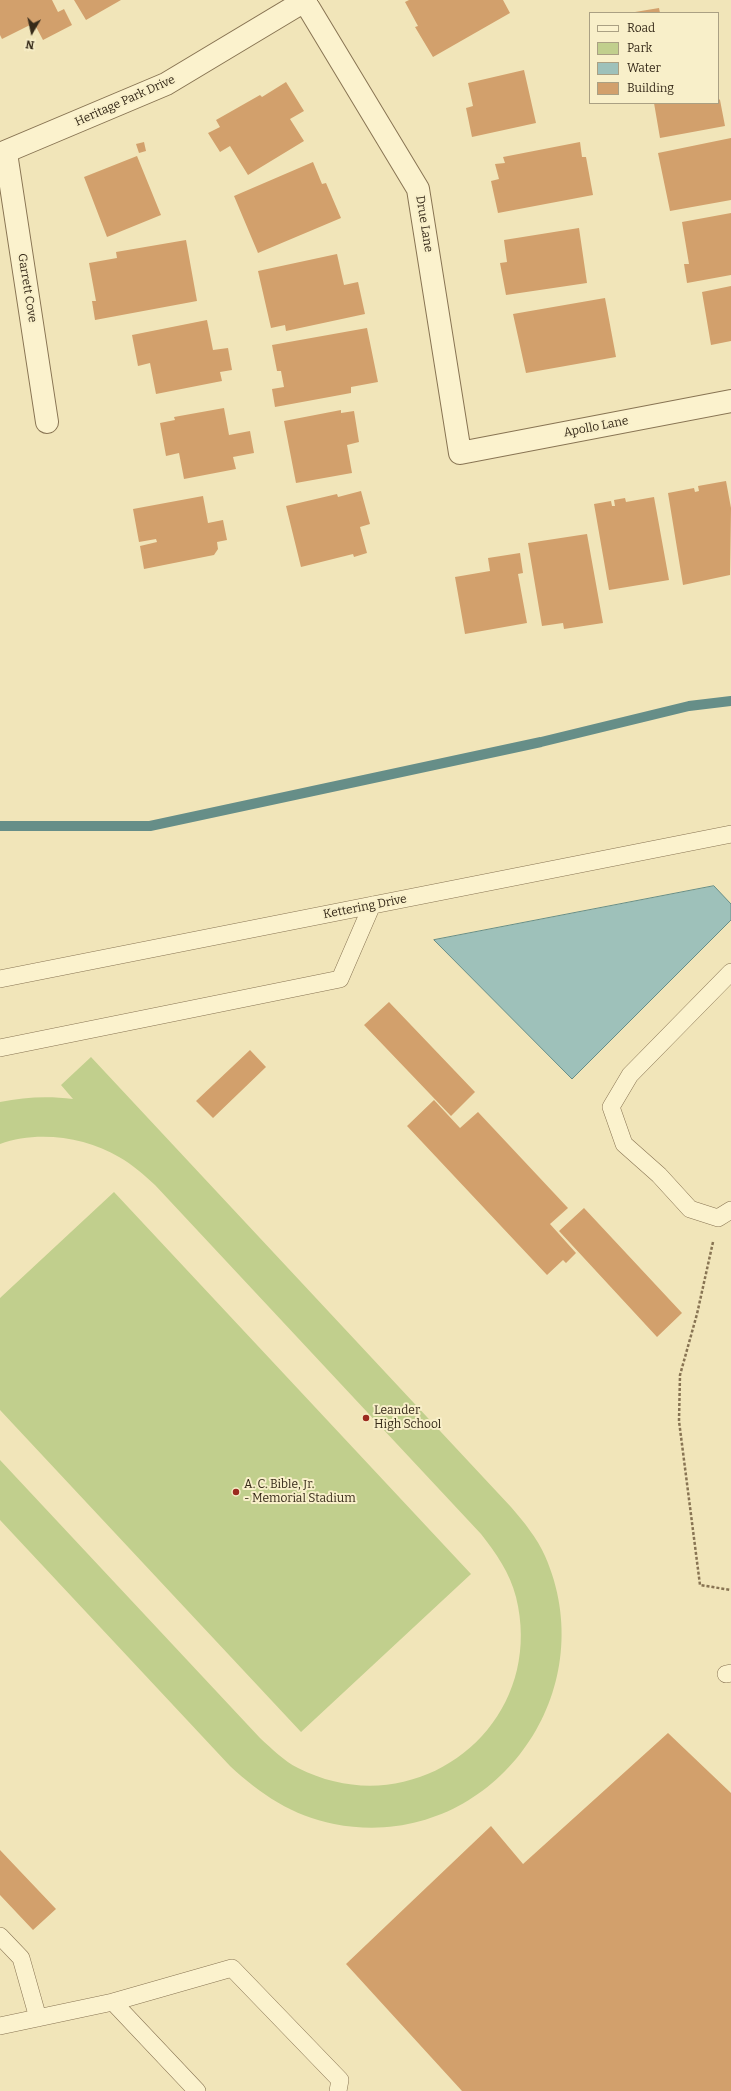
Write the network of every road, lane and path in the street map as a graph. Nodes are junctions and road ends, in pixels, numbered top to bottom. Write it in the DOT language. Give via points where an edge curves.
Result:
graph roads {
  1 [pos="305,0"];
  2 [pos="3,153"];
  3 [pos="731,401"];
  4 [pos="47,422"];
  5 [pos="460,453"];
  6 [pos="731,834"];
  7 [pos="372,905"];
  8 [pos="731,972"];
  9 [pos="0,979"];
  10 [pos="0,1048"];
  11 [pos="724,1214"];
  12 [pos="731,1590"];
  13 [pos="0,1936"];
  14 [pos="113,2002"];
  15 [pos="38,2018"];
  16 [pos="0,2026"];
  17 [pos="197,2091"];
  18 [pos="338,2091"];
  1 -- 2 [label="street, Heritage Park Drive" via="166,84"];
  1 -- 5 [label="street, Drue Lane" via="418,189"];
  2 -- 4 [label="street, Garrett Cove"];
  3 -- 5 [label="street, Apollo Lane"];
  6 -- 7 [label="lane, Kettering Drive"];
  7 -- 9 [label="lane, Kettering Drive"];
  7 -- 10 [label="lane" via="340,979"];
  8 -- 11 [label="lane" via="630,1075 611,1107 624,1144 659,1175 690,1209"];
  11 -- 12 [label="path" via="680,1375 679,1421 700,1585"];
  13 -- 15 [label="lane" via="21,1958"];
  14 -- 15 [label="lane"];
  14 -- 17 [label="lane"];
  14 -- 18 [label="lane" via="232,1968 340,2080"];
  15 -- 16 [label="lane"];
}
